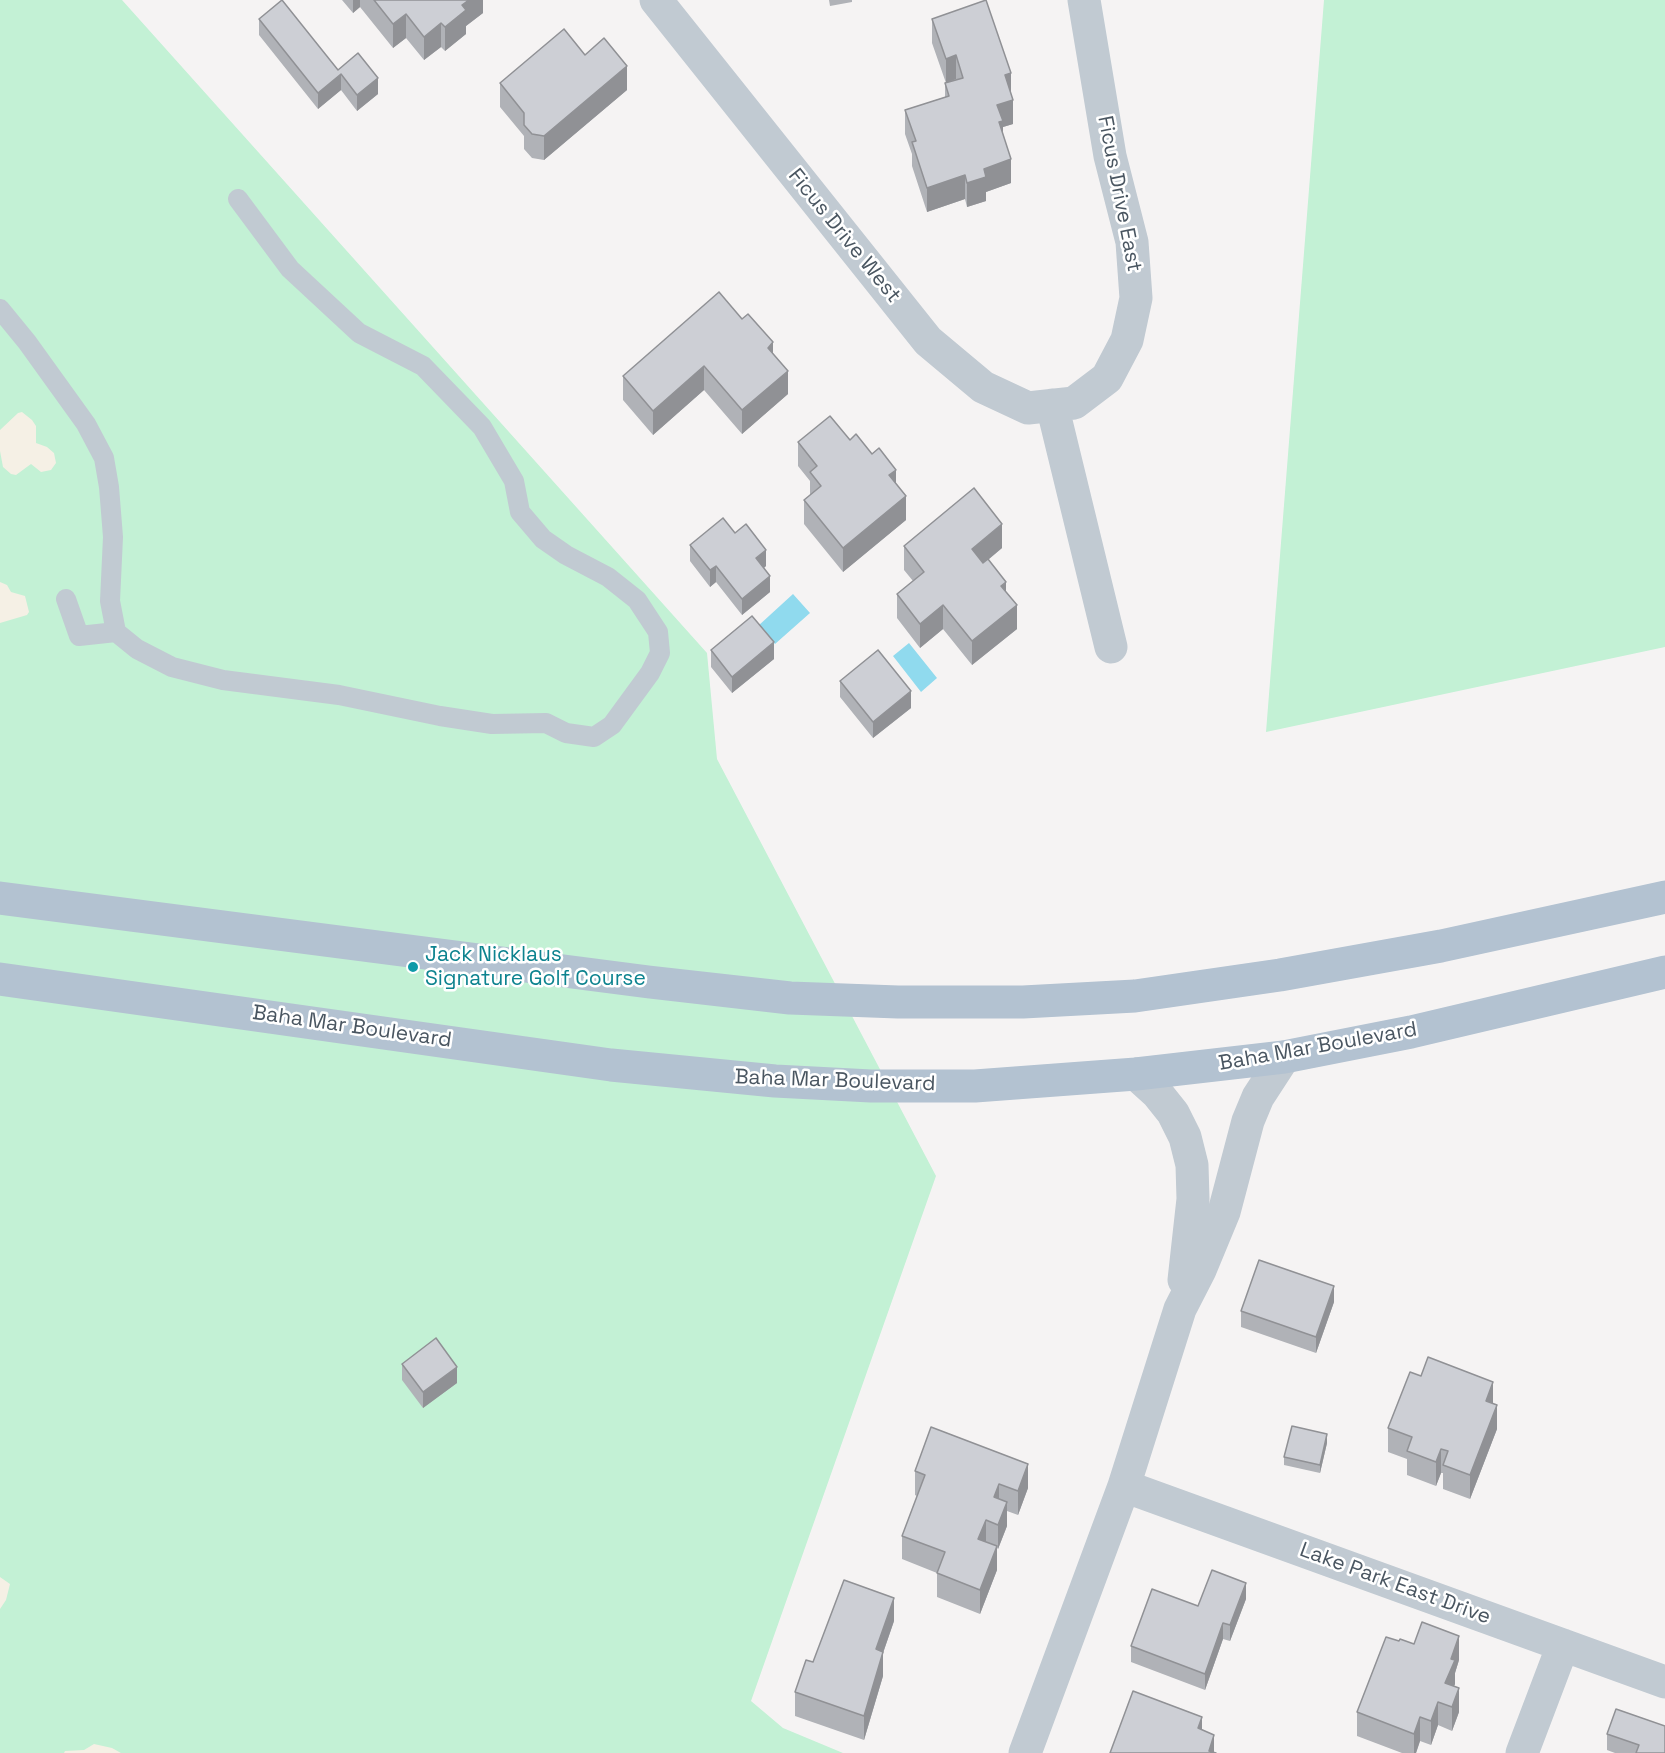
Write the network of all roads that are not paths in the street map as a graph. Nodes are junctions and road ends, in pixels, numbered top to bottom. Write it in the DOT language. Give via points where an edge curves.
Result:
graph roads {
  1 [pos="656,0"];
  2 [pos="1084,0"];
  3 [pos="238,199"];
  4 [pos="0,309"];
  5 [pos="1063,404"];
  6 [pos="66,600"];
  7 [pos="116,632"];
  8 [pos="1111,647"];
  9 [pos="1665,897"];
  10 [pos="0,898"];
  11 [pos="1665,972"];
  12 [pos="0,979"];
  13 [pos="1284,1057"];
  14 [pos="1136,1074"];
  15 [pos="1180,1309"];
  16 [pos="1124,1486"];
  17 [pos="1563,1645"];
  18 [pos="1665,1682"];
  19 [pos="1025,1753"];
  20 [pos="1522,1753"];
  1 -- 5 [label="street, Ficus Drive West" via="928,341 983,387 1028,408"];
  2 -- 5 [label="street, Ficus Drive East" via="1110,156 1132,242 1136,298 1127,340 1107,378"];
  3 -- 7 [label="lane" via="290,269 359,333 423,366 482,427 514,481 520,512 543,539 608,577 637,600 658,632 660,653 612,725 594,737 566,733 546,723 492,724 339,695 223,680 172,667 137,649"];
  4 -- 7 [label="lane" via="86,424 104,458 113,537 110,601"];
  5 -- 8 [label="street"];
  6 -- 7 [label="lane" via="79,636"];
  9 -- 10 [label="main road" via="1441,946 1280,975 1135,996 1023,1002 790,998 537,969"];
  11 -- 13 [label="main road, Baha Mar Boulevard" via="1411,1032"];
  12 -- 14 [label="main road, Baha Mar Boulevard" via="611,1065 775,1082 975,1086"];
  13 -- 14 [label="main road, Baha Mar Boulevard"];
  13 -- 15 [label="street" via="1248,1121 1224,1212"];
  14 -- 15 [label="street" via="1173,1113 1185,1137 1192,1165 1193,1199"];
  15 -- 16 [label="street"];
  16 -- 17 [label="street, Lake Park East Drive"];
  16 -- 19 [label="street"];
  17 -- 18 [label="street, Lake Park East Drive"];
  17 -- 20 [label="street"];
}
